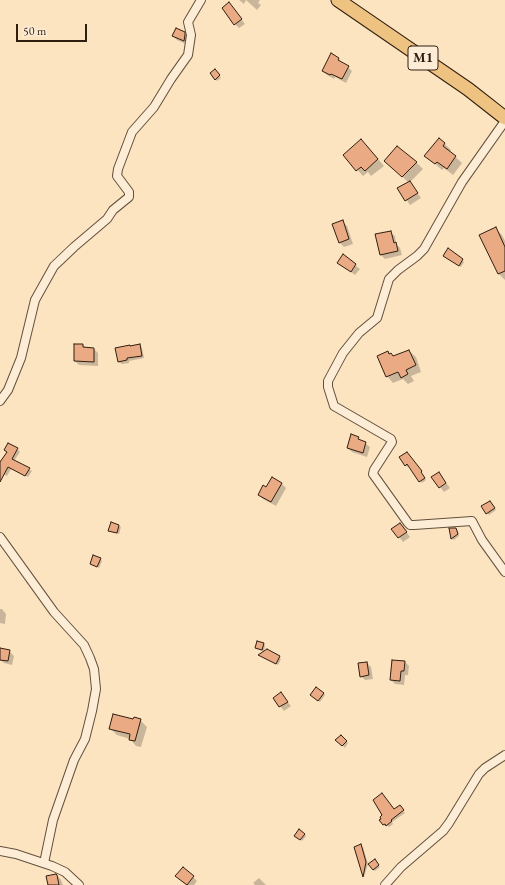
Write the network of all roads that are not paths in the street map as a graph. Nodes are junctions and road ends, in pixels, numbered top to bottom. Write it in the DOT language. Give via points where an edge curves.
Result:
graph roads {
  1 [pos="201,0"];
  2 [pos="338,0"];
  3 [pos="505,120"];
  4 [pos="0,401"];
  5 [pos="0,537"];
  6 [pos="505,572"];
  7 [pos="505,755"];
  8 [pos="0,851"];
  9 [pos="44,864"];
  10 [pos="79,885"];
  11 [pos="385,885"];
  1 -- 4 [label="street" via="188,22 188,55 154,107 132,132 118,169 117,176 130,192 129,197 113,210 107,220 56,262 35,300 21,358 8,390"];
  2 -- 3 [label="highway, M1" via="468,89"];
  3 -- 6 [label="street" via="462,182 424,249 389,280 377,318 358,333 328,381 334,406 392,439 373,474 408,523 414,525 472,521"];
  5 -- 9 [label="street" via="54,612 84,645 94,669 96,688 92,711 53,820"];
  7 -- 11 [label="street" via="479,774 449,823"];
  8 -- 9 [label="street"];
  9 -- 10 [label="street" via="65,872"];
}
